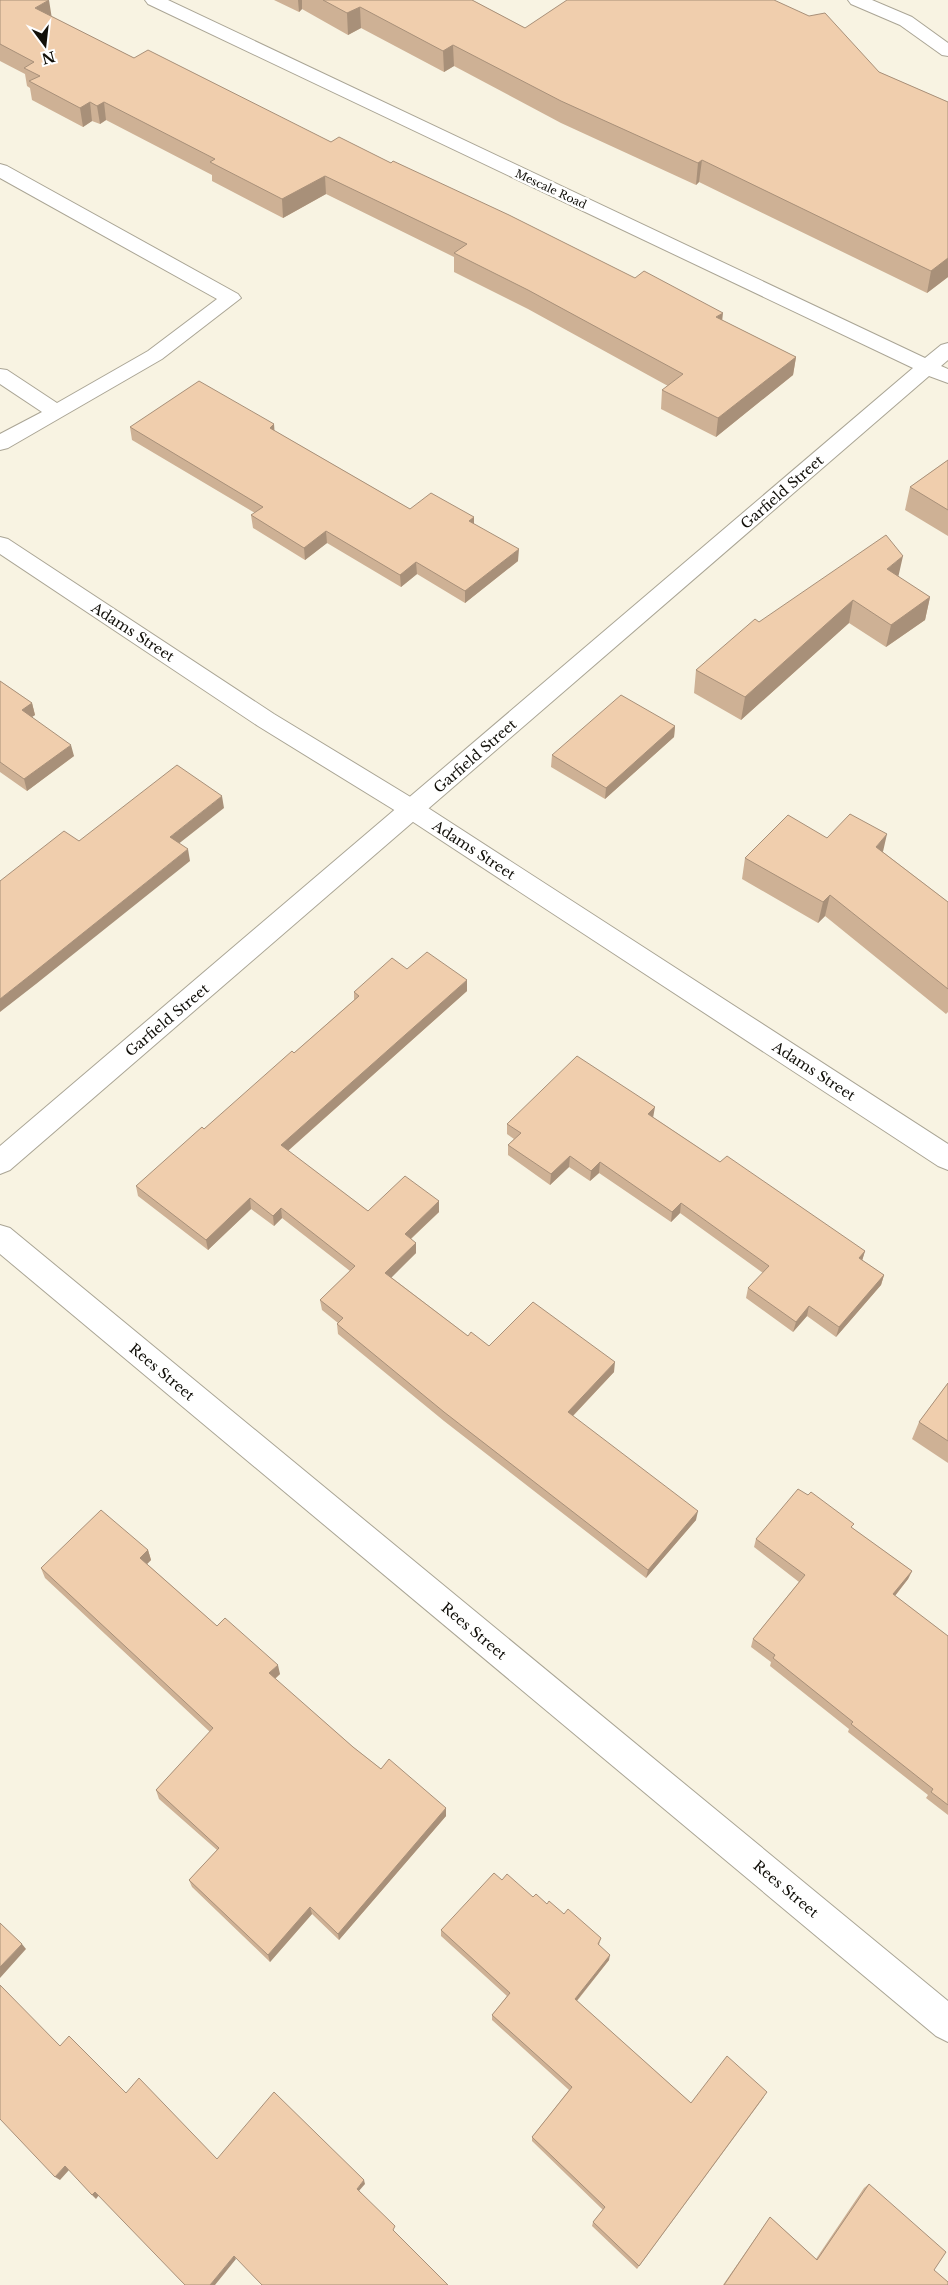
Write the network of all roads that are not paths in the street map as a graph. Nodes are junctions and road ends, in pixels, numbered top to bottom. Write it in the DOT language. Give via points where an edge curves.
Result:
graph roads {
  1 [pos="154,0"];
  2 [pos="857,0"];
  3 [pos="948,51"];
  4 [pos="0,170"];
  5 [pos="948,349"];
  6 [pos="927,367"];
  7 [pos="0,375"];
  8 [pos="948,377"];
  9 [pos="57,412"];
  10 [pos="0,443"];
  11 [pos="0,544"];
  12 [pos="413,810"];
  13 [pos="948,1158"];
  14 [pos="0,1162"];
  15 [pos="0,1237"];
  16 [pos="948,2024"];
  1 -- 6 [label="street, Mescale Road"];
  2 -- 3 [label="street" via="906,21"];
  4 -- 9 [label="street" via="231,298 155,355"];
  5 -- 6 [label="street, Garfield Street"];
  6 -- 8 [label="street, Mescale Road"];
  6 -- 12 [label="street, Garfield Street"];
  7 -- 9 [label="street"];
  9 -- 10 [label="street"];
  11 -- 12 [label="street, Adams Street" via="266,720"];
  12 -- 13 [label="street, Adams Street"];
  12 -- 14 [label="street, Garfield Street"];
  15 -- 16 [label="street, Rees Street"];
}
